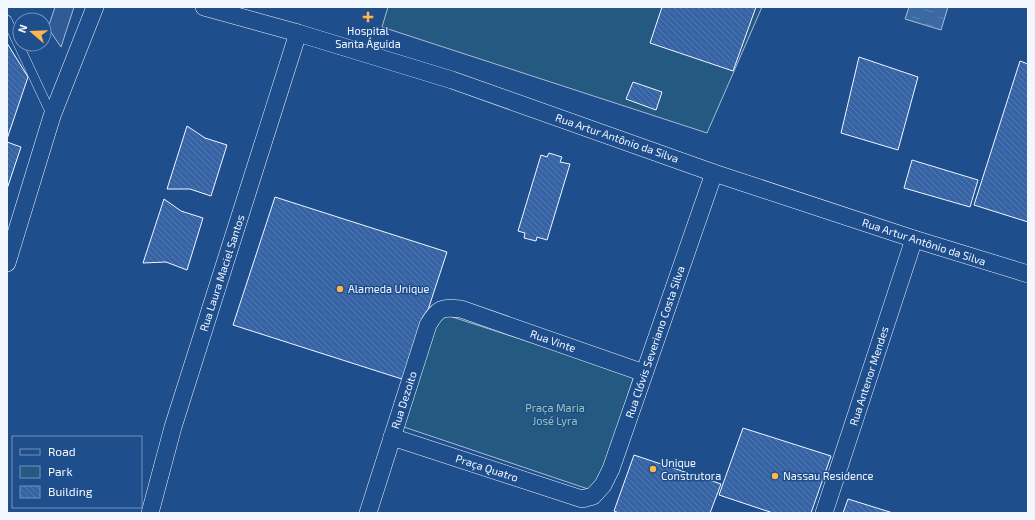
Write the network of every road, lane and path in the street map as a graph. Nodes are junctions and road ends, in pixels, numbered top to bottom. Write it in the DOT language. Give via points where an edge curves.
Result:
graph roads {
  1 [pos="95,7"];
  2 [pos="204,7"];
  3 [pos="7,20"];
  4 [pos="298,33"];
  5 [pos="52,116"];
  6 [pos="714,172"];
  7 [pos="914,239"];
  8 [pos="7,263"];
  9 [pos="1028,274"];
  10 [pos="460,309"];
  11 [pos="644,373"];
  12 [pos="392,437"];
  13 [pos="582,499"];
  14 [pos="150,513"];
  15 [pos="368,513"];
  16 [pos="824,513"];
  1 -- 5 [label="street"];
  2 -- 4 [label="street, Rua Artur Antônio da Silva"];
  3 -- 5 [label="lane"];
  4 -- 6 [label="street, Rua Artur Antônio da Silva" via="452,80"];
  4 -- 14 [label="street, Rua Laura Maciel Santos" via="173,426"];
  5 -- 8 [label="street"];
  6 -- 7 [label="street, Rua Artur Antônio da Silva"];
  6 -- 11 [label="street, Rua Clóvis Severiano Costa Silva"];
  7 -- 9 [label="street, Rua Artur Antônio da Silva"];
  7 -- 16 [label="street, Rua Antenor Mendes"];
  10 -- 11 [label="street, Rua Vinte"];
  10 -- 12 [label="street, Rua Dezoito" via="442,309 434,315 428,325"];
  11 -- 13 [label="street, Rua Clóvis Severiano Costa Silva" via="603,486 593,496"];
  12 -- 13 [label="street, Praça Quatro"];
  12 -- 15 [label="street, Rua Dezoito"];
}
